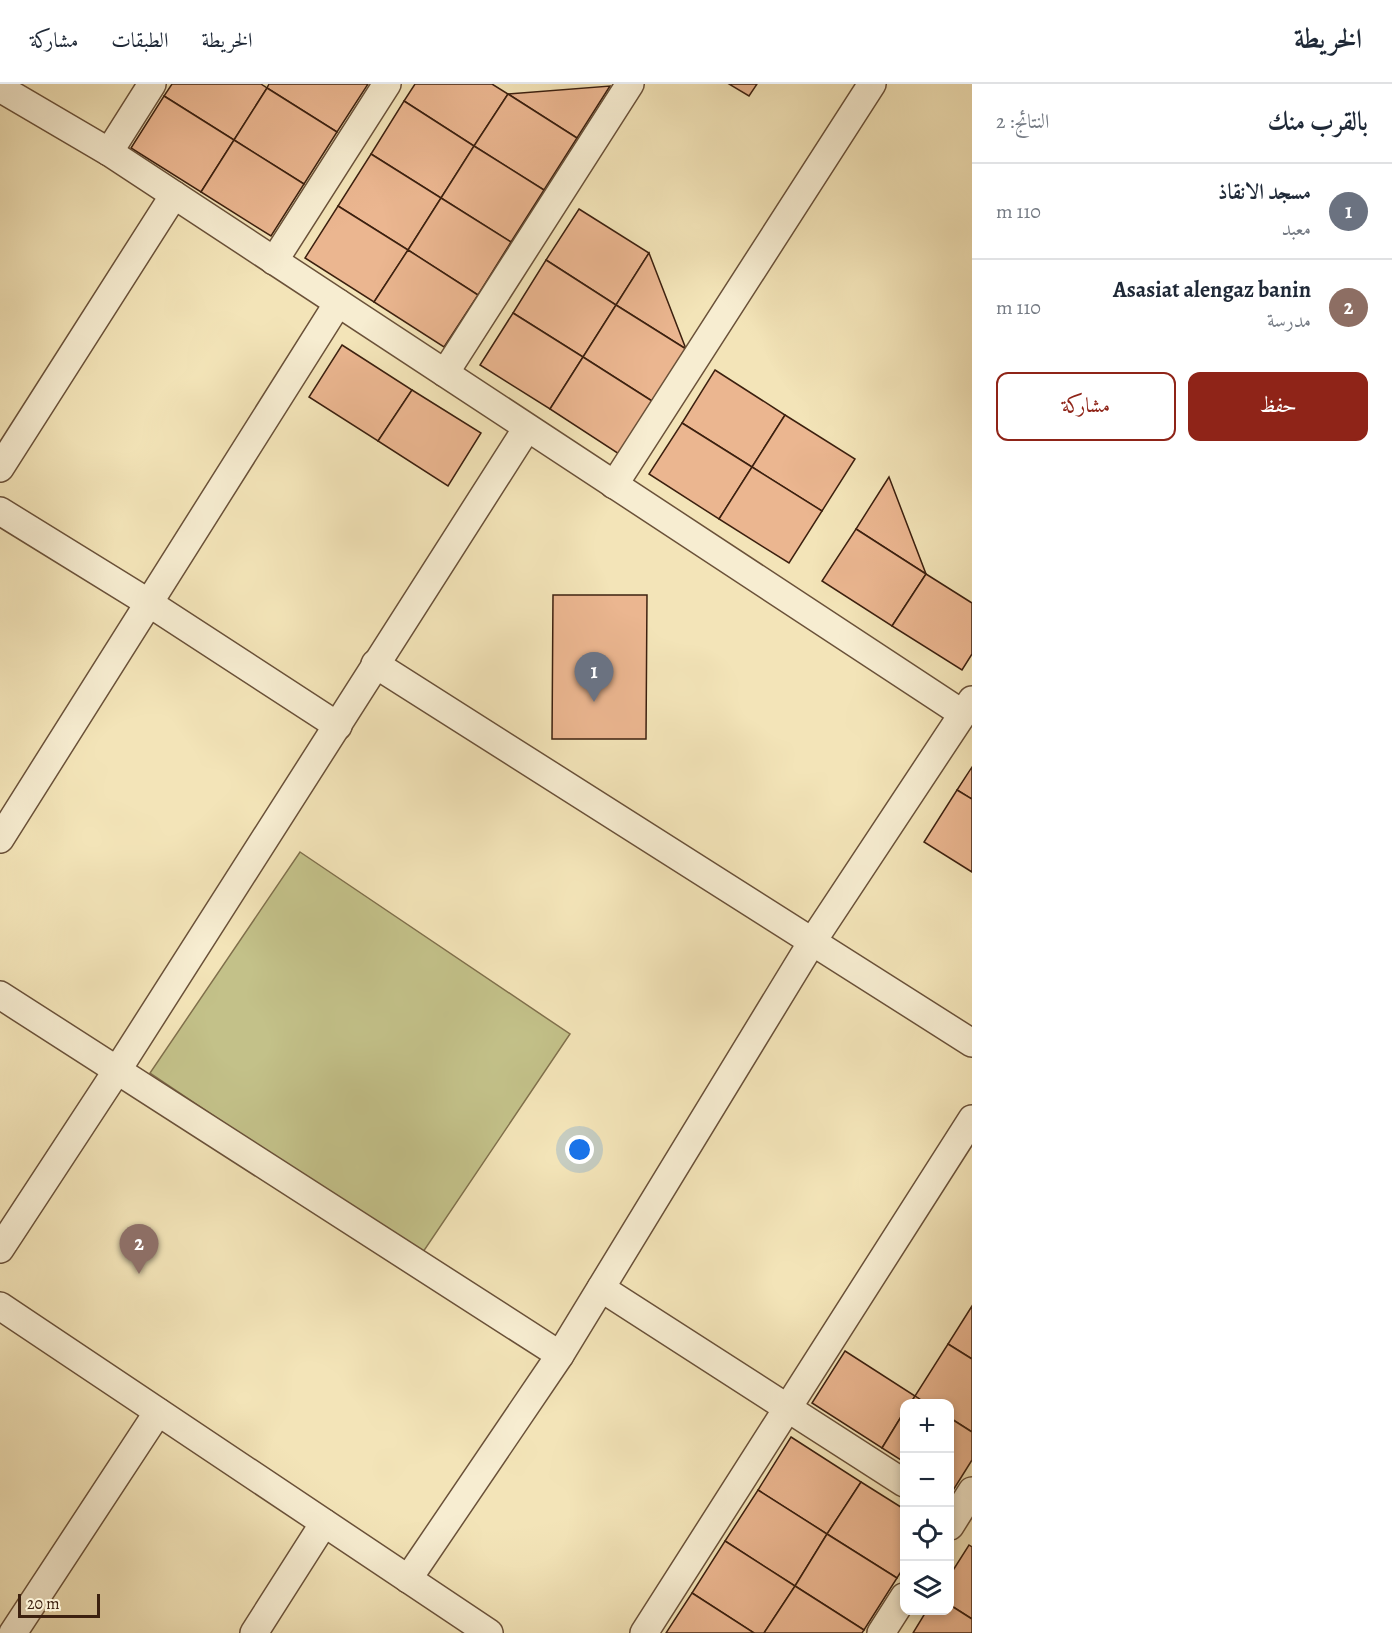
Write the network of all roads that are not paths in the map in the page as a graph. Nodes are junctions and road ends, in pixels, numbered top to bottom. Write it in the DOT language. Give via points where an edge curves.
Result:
graph roads {
  1 [pos="152,84"];
  2 [pos="387,84"];
  3 [pos="630,84"];
  4 [pos="872,84"];
  5 [pos="0,88"];
  6 [pos="109,152"];
  7 [pos="174,195"];
  8 [pos="274,261"];
  9 [pos="338,303"];
  10 [pos="445,373"];
  11 [pos="527,428"];
  12 [pos="0,468"];
  13 [pos="614,485"];
  14 [pos="0,511"];
  15 [pos="148,603"];
  16 [pos="375,664"];
  17 [pos="968,707"];
  18 [pos="338,726"];
  19 [pos="0,839"];
  20 [pos="812,942"];
  21 [pos="0,995"];
  22 [pos="972,1043"];
  23 [pos="118,1069"];
  24 [pos="972,1119"];
  25 [pos="0,1249"];
  26 [pos="601,1288"];
  27 [pos="0,1306"];
  28 [pos="560,1355"];
  29 [pos="788,1408"];
  30 [pos="158,1412"];
  31 [pos="900,1480"];
  32 [pos="972,1491"];
  33 [pos="957,1520"];
  34 [pos="324,1523"];
  35 [pos="408,1579"];
  36 [pos="900,1602"];
  37 [pos="13,1633"];
  38 [pos="254,1633"];
  39 [pos="489,1633"];
  40 [pos="644,1633"];
  41 [pos="881,1633"];
  1 -- 6 [label="street"];
  2 -- 8 [label="street"];
  3 -- 10 [label="street"];
  4 -- 13 [label="street"];
  5 -- 6 [label="street"];
  6 -- 7 [label="street"];
  7 -- 8 [label="street"];
  7 -- 12 [label="street"];
  8 -- 9 [label="street"];
  9 -- 10 [label="street"];
  9 -- 15 [label="street"];
  10 -- 11 [label="street"];
  11 -- 13 [label="street"];
  11 -- 16 [label="street"];
  13 -- 17 [label="street"];
  14 -- 15 [label="street"];
  15 -- 18 [label="street"];
  15 -- 19 [label="street"];
  16 -- 18 [label="street"];
  16 -- 20 [label="street"];
  17 -- 20 [label="street"];
  18 -- 23 [label="street"];
  20 -- 22 [label="street"];
  20 -- 26 [label="street"];
  21 -- 23 [label="street"];
  23 -- 25 [label="street"];
  23 -- 28 [label="street"];
  24 -- 29 [label="street"];
  26 -- 28 [label="street"];
  26 -- 29 [label="street"];
  27 -- 30 [label="street"];
  28 -- 35 [label="street"];
  29 -- 31 [label="street"];
  29 -- 40 [label="street"];
  30 -- 34 [label="street"];
  30 -- 37 [label="street"];
  32 -- 33 [label="street"];
  34 -- 35 [label="street"];
  34 -- 38 [label="street"];
  35 -- 39 [label="street"];
  36 -- 41 [label="street"];
}
